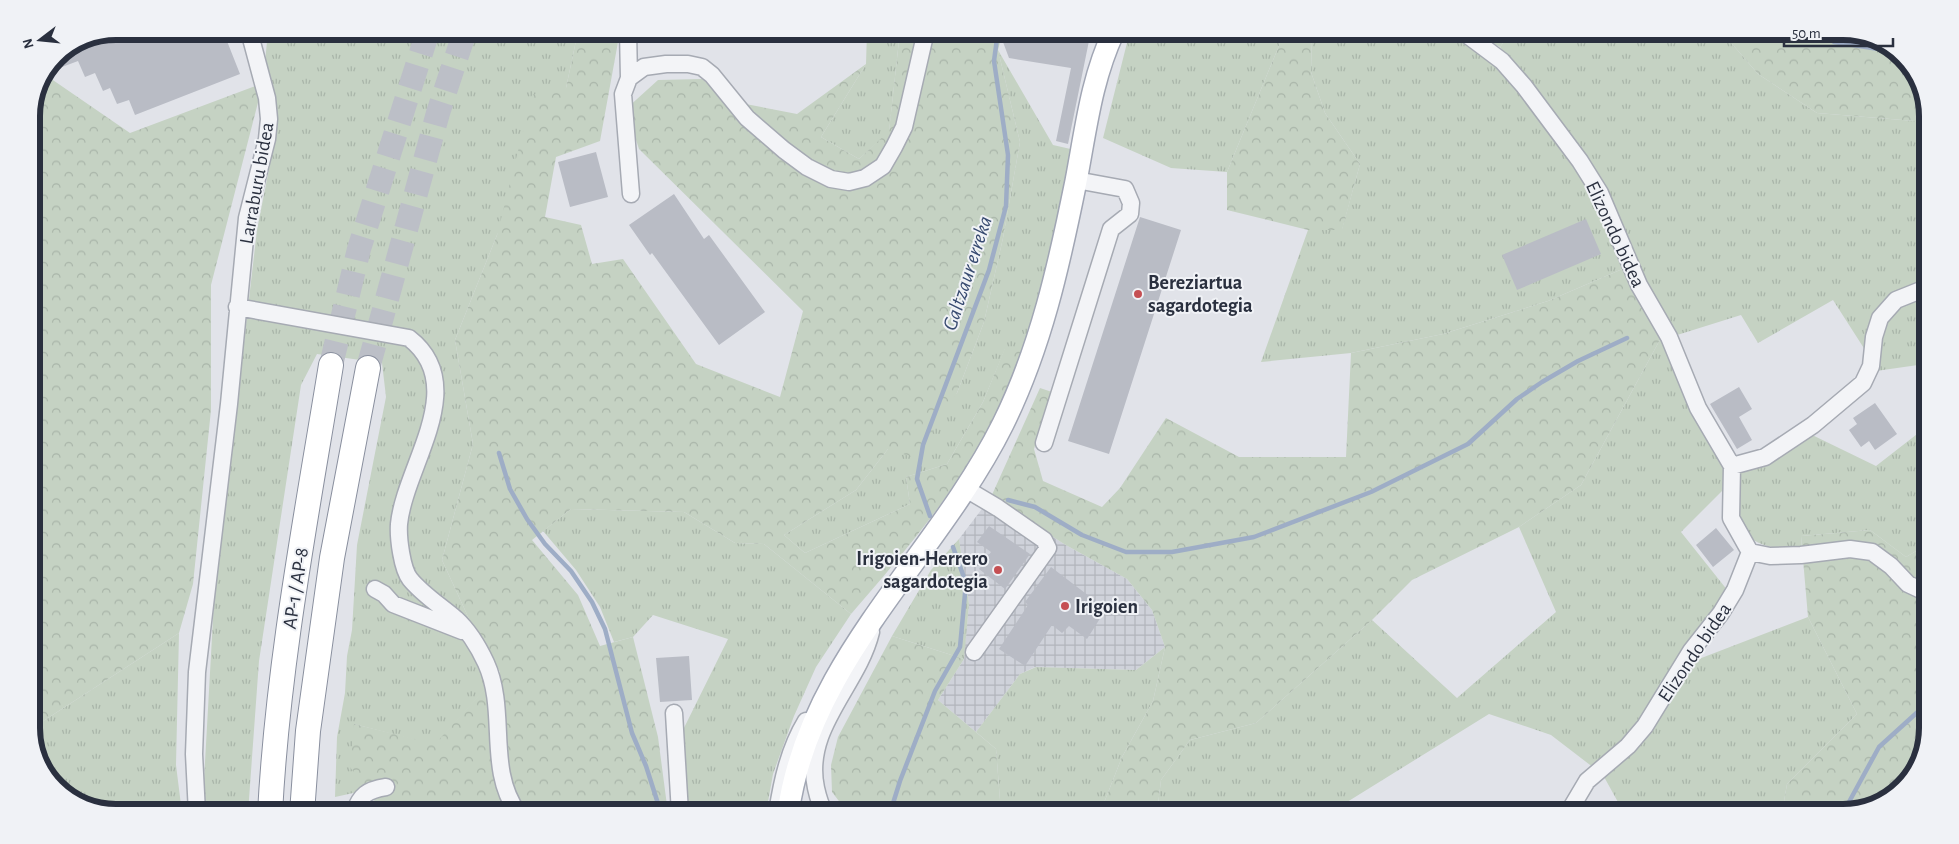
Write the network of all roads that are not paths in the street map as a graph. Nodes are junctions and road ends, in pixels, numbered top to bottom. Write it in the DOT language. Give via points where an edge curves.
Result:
graph roads {
  1 [pos="252,40"];
  2 [pos="628,40"];
  3 [pos="924,40"];
  4 [pos="1106,40"];
  5 [pos="1110,40"];
  6 [pos="1474,40"];
  7 [pos="1104,52"];
  8 [pos="629,78"];
  9 [pos="1076,180"];
  10 [pos="631,194"];
  11 [pos="1919,291"];
  12 [pos="237,307"];
  13 [pos="331,365"];
  14 [pos="368,368"];
  15 [pos="1044,443"];
  16 [pos="1732,466"];
  17 [pos="966,489"];
  18 [pos="1750,552"];
  19 [pos="374,589"];
  20 [pos="1919,589"];
  21 [pos="874,618"];
  22 [pos="468,634"];
  23 [pos="974,652"];
  24 [pos="821,703"];
  25 [pos="674,713"];
  26 [pos="386,787"];
  27 [pos="196,804"];
  28 [pos="270,804"];
  29 [pos="303,804"];
  30 [pos="357,804"];
  31 [pos="512,804"];
  32 [pos="679,804"];
  33 [pos="779,804"];
  34 [pos="790,804"];
  35 [pos="822,804"];
  36 [pos="1573,804"];
  1 -- 12 [label="street, Larraburu bidea" via="267,98 269,119 247,218"];
  2 -- 8 [label="street"];
  3 -- 8 [label="street" via="904,127 894,147 882,166 866,178 849,182 831,179 784,150 747,118 702,67 688,64 644,67"];
  4 -- 7 [label="main road"];
  5 -- 7 [label="main road"];
  6 -- 16 [label="street, Elizondo bidea" via="1502,61 1524,86 1580,161 1600,194 1639,285 1669,337 1698,408"];
  7 -- 9 [label="main road" via="1089,102"];
  8 -- 10 [label="street" via="623,94"];
  9 -- 15 [label="street" via="1125,189 1131,203 1130,214 1111,229"];
  9 -- 17 [label="main road" via="1039,336 1002,425"];
  11 -- 16 [label="street" via="1896,300 1880,318 1871,366 1863,383 1813,424 1765,457"];
  12 -- 22 [label="street" via="409,338 424,353 436,383 436,403 403,502 399,525 401,553 409,578 458,620"];
  12 -- 27 [label="street, Larraburu bidea" via="229,404 197,672 194,772"];
  13 -- 28 [label="highway, AP-1 / AP-8" via="290,614"];
  14 -- 29 [label="highway, AP-1 / AP-8" via="332,558 308,731"];
  16 -- 18 [label="street" via="1732,518"];
  17 -- 21 [label="main road"];
  17 -- 23 [label="street" via="1044,540 1048,548"];
  18 -- 20 [label="street" via="1770,556 1850,549 1872,552 1908,584"];
  18 -- 36 [label="street, Elizondo bidea" via="1735,590 1691,651 1645,726 1628,746 1587,781"];
  19 -- 22 [label="street" via="393,604"];
  21 -- 24 [label="main road"];
  21 -- 35 [label="street" via="864,653 828,715 813,762"];
  22 -- 31 [label="street" via="492,680 498,722 498,761"];
  24 -- 33 [label="street" via="812,709 794,745"];
  24 -- 34 [label="main road" via="797,765"];
  25 -- 32 [label="street"];
  26 -- 30 [label="street" via="364,794"];
}
